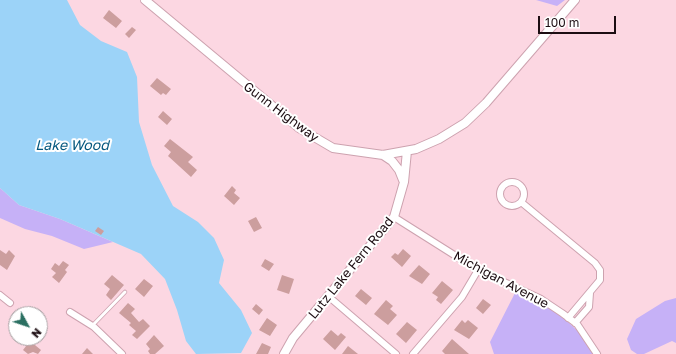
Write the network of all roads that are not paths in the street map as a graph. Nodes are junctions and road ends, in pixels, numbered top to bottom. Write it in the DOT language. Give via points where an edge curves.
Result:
graph roads {
  1 [pos="144,0"];
  2 [pos="576,0"];
  3 [pos="407,151"];
  4 [pos="383,155"];
  5 [pos="404,182"];
  6 [pos="521,202"];
  7 [pos="394,217"];
  8 [pos="478,270"];
  9 [pos="125,292"];
  10 [pos="590,293"];
  11 [pos="0,295"];
  12 [pos="328,296"];
  13 [pos="10,303"];
  14 [pos="70,312"];
  15 [pos="568,318"];
  16 [pos="575,323"];
  17 [pos="92,326"];
  18 [pos="122,354"];
  19 [pos="284,354"];
  20 [pos="396,354"];
  21 [pos="413,354"];
  22 [pos="597,354"];
  1 -- 4 [label="main road, Gunn Highway" via="299,128 333,148"];
  2 -- 3 [label="main road, Gunn Highway" via="486,103 465,123 439,139"];
  3 -- 4 [label="main road, Gunn Highway"];
  3 -- 5 [label="main road, Lutz Lake Fern Road"];
  4 -- 5 [label="main road" via="392,161"];
  5 -- 7 [label="main road, Lutz Lake Fern Road"];
  6 -- 10 [label="street" via="598,266 600,280"];
  7 -- 8 [label="street, Michigan Avenue"];
  7 -- 12 [label="main road, Lutz Lake Fern Road"];
  8 -- 15 [label="street, Michigan Avenue" via="541,299"];
  8 -- 21 [label="street" via="462,297"];
  9 -- 17 [label="lane"];
  10 -- 15 [label="street"];
  10 -- 16 [label="street" via="588,307"];
  11 -- 13 [label="street"];
  12 -- 19 [label="main road, Lutz Lake Fern Road" via="293,338"];
  12 -- 20 [label="street"];
  14 -- 17 [label="street"];
  15 -- 16 [label="street, Michigan Avenue"];
  16 -- 22 [label="street, Michigan Avenue"];
  17 -- 18 [label="street"];
}
